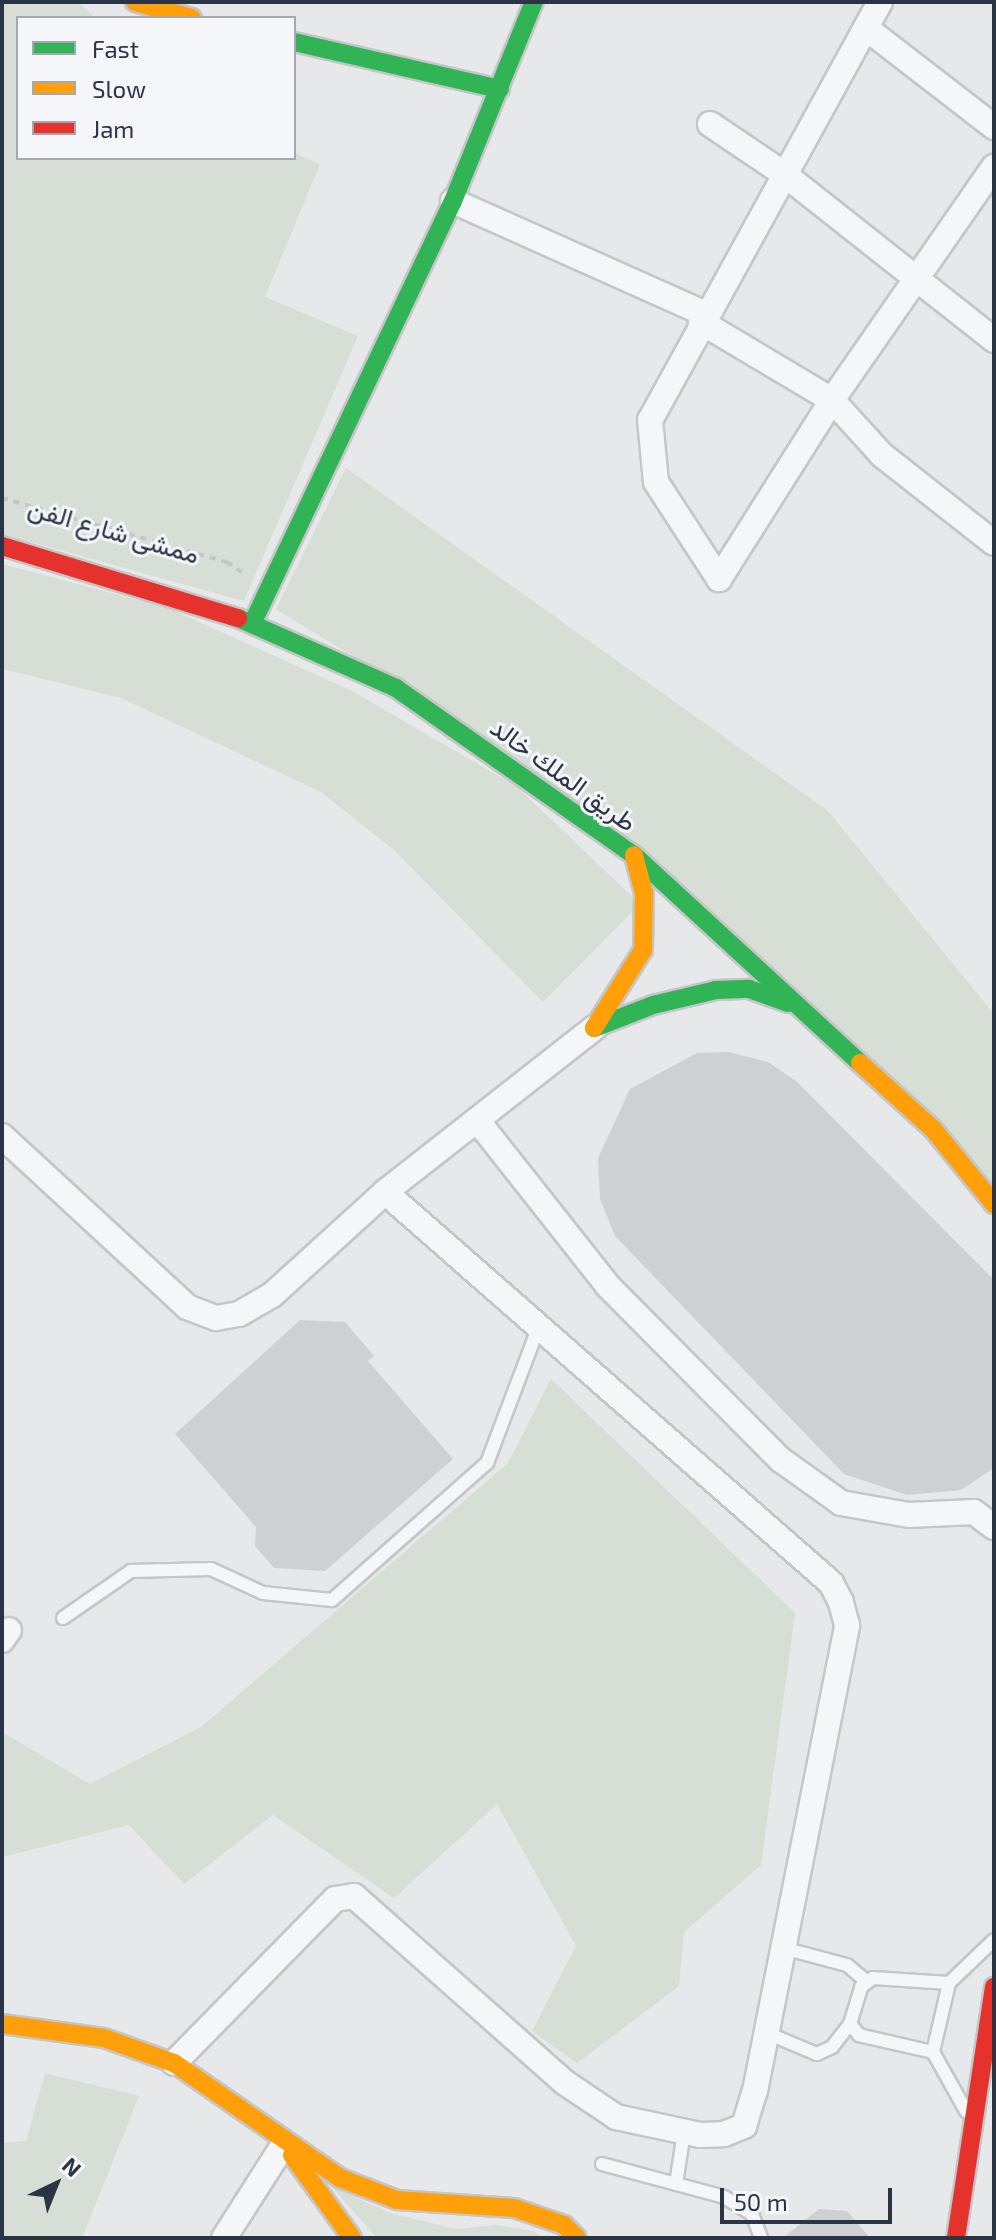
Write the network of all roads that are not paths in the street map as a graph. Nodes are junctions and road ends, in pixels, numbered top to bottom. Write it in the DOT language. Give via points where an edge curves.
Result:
graph roads {
  1 [pos="135,2"];
  2 [pos="534,2"];
  3 [pos="880,2"];
  4 [pos="185,16"];
  5 [pos="866,28"];
  6 [pos="296,42"];
  7 [pos="500,89"];
  8 [pos="710,124"];
  9 [pos="994,127"];
  10 [pos="994,167"];
  11 [pos="784,174"];
  12 [pos="453,201"];
  13 [pos="914,279"];
  14 [pos="704,318"];
  15 [pos="994,340"];
  16 [pos="832,400"];
  17 [pos="994,543"];
  18 [pos="2,546"];
  19 [pos="253,622"];
  20 [pos="634,855"];
  21 [pos="594,1028"];
  22 [pos="837,1042"];
  23 [pos="477,1120"];
  24 [pos="2,1136"];
  25 [pos="385,1192"];
  26 [pos="994,1204"];
  27 [pos="539,1326"];
  28 [pos="994,1527"];
  29 [pos="63,1618"];
  30 [pos="994,1940"];
  31 [pos="783,1948"];
  32 [pos="866,1981"];
  33 [pos="949,1983"];
  34 [pos="994,1987"];
  35 [pos="2,2024"];
  36 [pos="850,2024"];
  37 [pos="767,2033"];
  38 [pos="933,2052"];
  39 [pos="174,2063"];
  40 [pos="971,2120"];
  41 [pos="684,2132"];
  42 [pos="284,2144"];
  43 [pos="602,2164"];
  44 [pos="676,2184"];
  45 [pos="224,2238"];
  46 [pos="352,2238"];
  47 [pos="577,2238"];
  48 [pos="761,2238"];
  49 [pos="956,2238"];
  1 -- 4 [label="street"];
  2 -- 7 [label="street"];
  3 -- 5 [label="street"];
  5 -- 9 [label="street"];
  5 -- 11 [label="street"];
  6 -- 7 [label="street"];
  7 -- 12 [label="street"];
  8 -- 11 [label="street"];
  10 -- 13 [label="street"];
  11 -- 13 [label="street"];
  11 -- 14 [label="street"];
  12 -- 14 [label="street"];
  12 -- 19 [label="street"];
  13 -- 15 [label="street"];
  13 -- 16 [label="street"];
  14 -- 16 [label="street"];
  14 -- 16 [label="street" via="650,420 656,482 719,579"];
  16 -- 17 [label="street" via="882,455"];
  18 -- 19 [label="street, طريق الملك خالد"];
  19 -- 20 [label="street, طريق الملك خالد" via="396,688"];
  20 -- 21 [label="street" via="644,893 643,950"];
  20 -- 22 [label="street, طريق الملك خالد"];
  21 -- 22 [label="street" via="653,1005 716,990 749,989 784,1000"];
  21 -- 23 [label="street"];
  22 -- 26 [label="street, طريق الملك خالد" via="933,1129"];
  23 -- 25 [label="street"];
  23 -- 28 [label="street" via="608,1286 781,1460 841,1503 909,1515 974,1512"];
  24 -- 25 [label="street" via="187,1307 216,1318 239,1314 272,1295"];
  25 -- 27 [label="street"];
  27 -- 29 [label="lane" via="487,1463 332,1600 263,1593 211,1569 131,1571"];
  27 -- 31 [label="street" via="831,1583 841,1602 847,1625"];
  30 -- 33 [label="lane"];
  31 -- 32 [label="lane" via="847,1965"];
  31 -- 37 [label="street"];
  32 -- 33 [label="lane"];
  32 -- 36 [label="lane"];
  33 -- 38 [label="lane"];
  34 -- 40 [label="street"];
  35 -- 39 [label="street" via="104,2038"];
  36 -- 37 [label="lane" via="832,2047 817,2054"];
  36 -- 38 [label="lane" via="859,2035"];
  37 -- 41 [label="street" via="744,2126 724,2134"];
  38 -- 40 [label="lane"];
  39 -- 41 [label="street" via="335,1899 354,1896 564,2082 616,2117"];
  39 -- 42 [label="street"];
  40 -- 49 [label="street"];
  41 -- 44 [label="lane"];
  42 -- 45 [label="street"];
  42 -- 46 [label="street"];
  42 -- 47 [label="street" via="340,2178 397,2200 514,2208 564,2225"];
  43 -- 44 [label="lane"];
  44 -- 48 [label="lane" via="742,2207 760,2227"];
}
